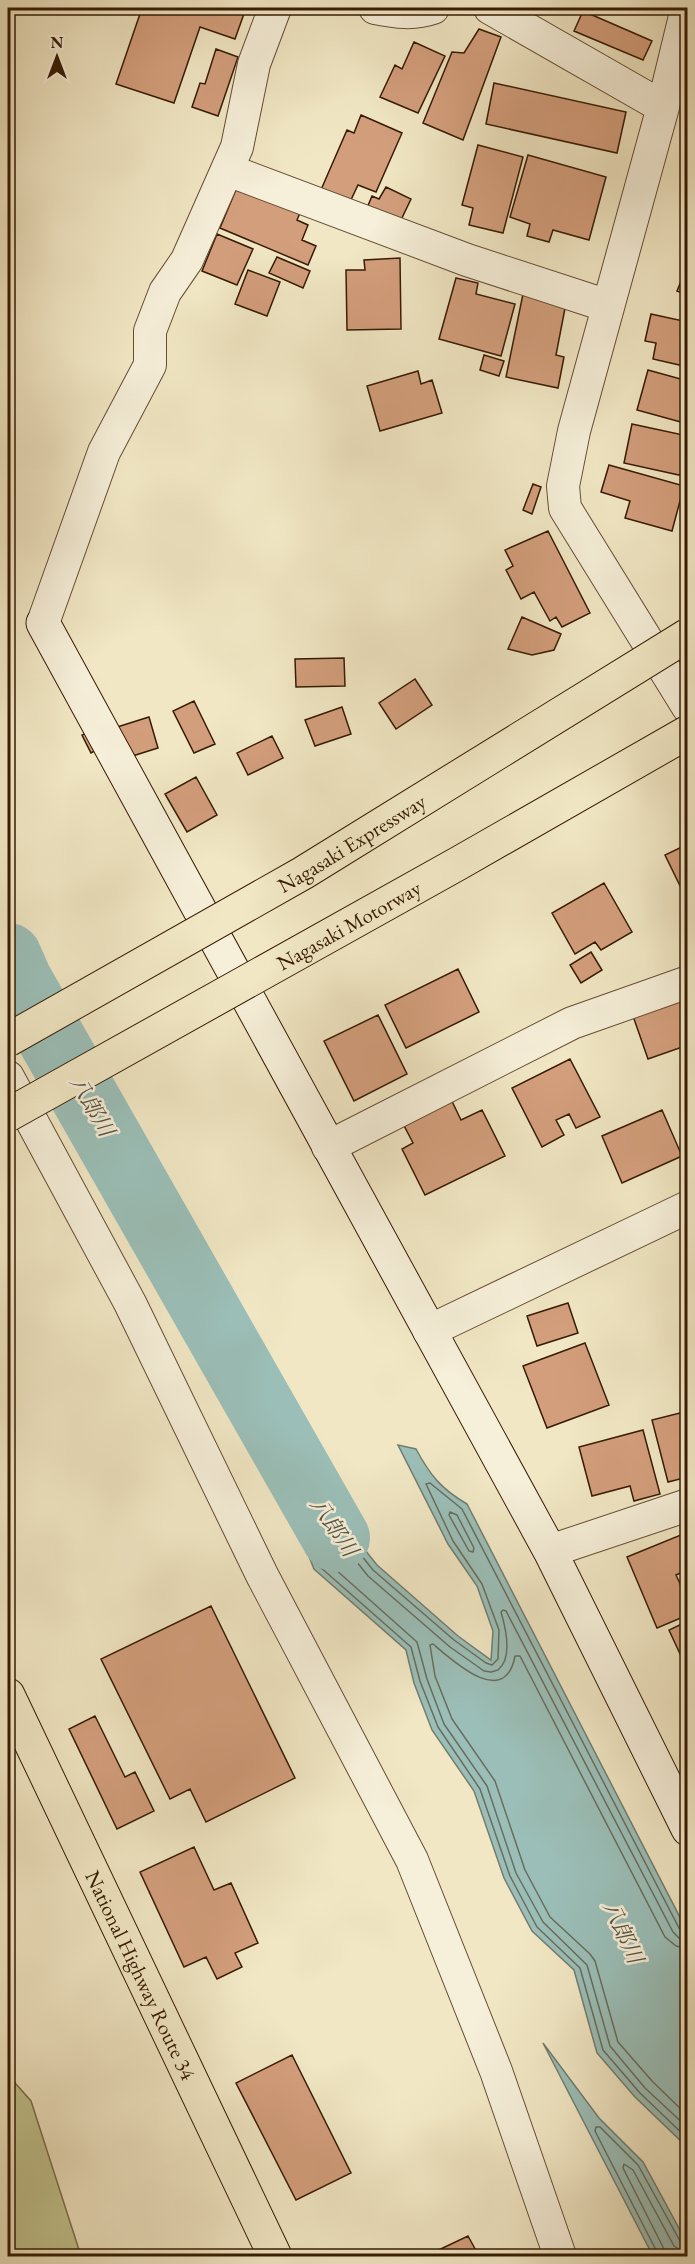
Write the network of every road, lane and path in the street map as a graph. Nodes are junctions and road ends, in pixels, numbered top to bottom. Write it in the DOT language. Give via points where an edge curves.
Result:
graph roads {
  1 [pos="275,8"];
  2 [pos="375,8"];
  3 [pos="433,8"];
  4 [pos="490,8"];
  5 [pos="687,8"];
  6 [pos="663,106"];
  7 [pos="228,170"];
  8 [pos="608,306"];
  9 [pos="43,623"];
  10 [pos="687,635"];
  11 [pos="687,707"];
  12 [pos="687,732"];
  13 [pos="687,982"];
  14 [pos="8,1041"];
  15 [pos="8,1077"];
  16 [pos="8,1115"];
  17 [pos="328,1146"];
  18 [pos="687,1207"];
  19 [pos="429,1331"];
  20 [pos="687,1505"];
  21 [pos="550,1551"];
  22 [pos="8,1695"];
  23 [pos="687,1829"];
  24 [pos="275,2256"];
  25 [pos="560,2256"];
  1 -- 7 [label="street" via="254,64 237,147"];
  2 -- 3 [label="street" via="420,13"];
  4 -- 6 [label="street"];
  5 -- 6 [label="street"];
  6 -- 8 [label="street"];
  7 -- 8 [label="street" via="467,260"];
  7 -- 9 [label="street" via="188,260 165,292 150,331 150,365 104,452"];
  8 -- 11 [label="street" via="574,431 563,486 565,508"];
  9 -- 17 [label="street"];
  10 -- 14 [label="highway, Nagasaki Expressway, bridge" via="303,873"];
  12 -- 16 [label="highway, Nagasaki Motorway, bridge"];
  13 -- 17 [label="street" via="572,1023"];
  15 -- 25 [label="street" via="130,1303 262,1575 412,1860 495,2071"];
  17 -- 19 [label="street"];
  18 -- 19 [label="street"];
  19 -- 21 [label="street"];
  20 -- 21 [label="street"];
  21 -- 23 [label="street"];
  22 -- 24 [label="highway, National Highway Route 34"];
}
